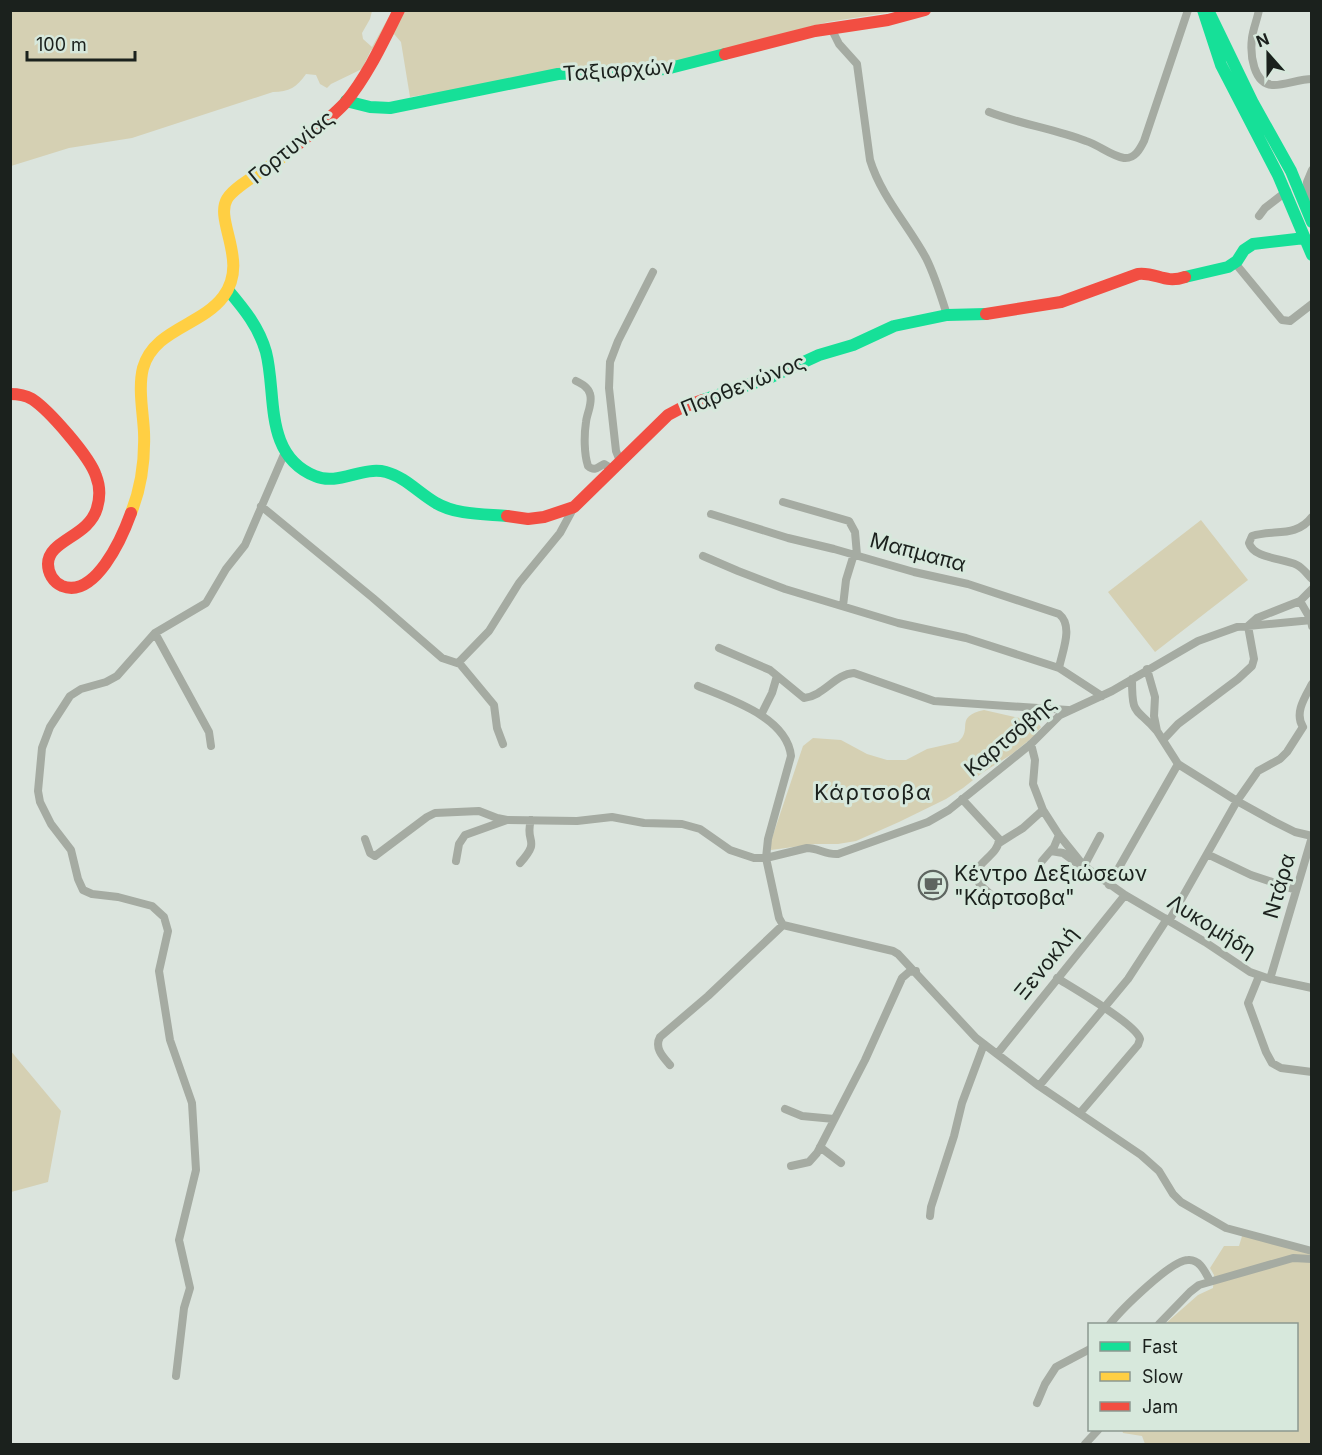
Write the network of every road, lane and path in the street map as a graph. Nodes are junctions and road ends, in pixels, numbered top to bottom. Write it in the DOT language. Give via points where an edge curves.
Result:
graph roads {
  1 [pos="399,10"];
  2 [pos="925,10"];
  3 [pos="1188,10"];
  4 [pos="1203,10"];
  5 [pos="1208,10"];
  6 [pos="1259,10"];
  7 [pos="831,28"];
  8 [pos="1311,79"];
  9 [pos="346,101"];
  10 [pos="989,112"];
  11 [pos="1311,170"];
  12 [pos="1287,191"];
  13 [pos="1259,216"];
  14 [pos="1311,221"];
  15 [pos="1305,238"];
  16 [pos="1311,255"];
  17 [pos="1235,263"];
  18 [pos="653,272"];
  19 [pos="228,290"];
  20 [pos="1311,304"];
  21 [pos="947,315"];
  22 [pos="576,381"];
  23 [pos="10,394"];
  24 [pos="285,452"];
  25 [pos="616,465"];
  26 [pos="783,502"];
  27 [pos="261,506"];
  28 [pos="574,507"];
  29 [pos="711,514"];
  30 [pos="1311,517"];
  31 [pos="855,555"];
  32 [pos="703,556"];
  33 [pos="1311,579"];
  34 [pos="1311,588"];
  35 [pos="1300,601"];
  36 [pos="843,606"];
  37 [pos="1311,620"];
  38 [pos="1248,626"];
  39 [pos="1311,626"];
  40 [pos="154,633"];
  41 [pos="719,648"];
  42 [pos="458,663"];
  43 [pos="1059,668"];
  44 [pos="1147,669"];
  45 [pos="777,676"];
  46 [pos="1132,679"];
  47 [pos="1311,684"];
  48 [pos="698,686"];
  49 [pos="1102,696"];
  50 [pos="1068,710"];
  51 [pos="761,714"];
  52 [pos="1307,729"];
  53 [pos="1157,731"];
  54 [pos="1163,740"];
  55 [pos="503,744"];
  56 [pos="1031,744"];
  57 [pos="211,746"];
  58 [pos="1178,764"];
  59 [pos="962,799"];
  60 [pos="1237,801"];
  61 [pos="1042,810"];
  62 [pos="507,819"];
  63 [pos="531,820"];
  64 [pos="1059,835"];
  65 [pos="1100,836"];
  66 [pos="1311,836"];
  67 [pos="365,839"];
  68 [pos="999,843"];
  69 [pos="1051,852"];
  70 [pos="1207,854"];
  71 [pos="766,858"];
  72 [pos="456,861"];
  73 [pos="1042,861"];
  74 [pos="519,863"];
  75 [pos="1084,866"];
  76 [pos="1109,885"];
  77 [pos="1296,890"];
  78 [pos="1125,895"];
  79 [pos="998,901"];
  80 [pos="1168,920"];
  81 [pos="783,924"];
  82 [pos="916,971"];
  83 [pos="1259,976"];
  84 [pos="1057,978"];
  85 [pos="1270,979"];
  86 [pos="1311,988"];
  87 [pos="1103,1007"];
  88 [pos="984,1044"];
  89 [pos="997,1054"];
  90 [pos="670,1065"];
  91 [pos="1311,1072"];
  92 [pos="1039,1086"];
  93 [pos="785,1109"];
  94 [pos="1080,1113"];
  95 [pos="834,1119"];
  96 [pos="820,1148"];
  97 [pos="841,1163"];
  98 [pos="791,1166"];
  99 [pos="930,1216"];
  100 [pos="1311,1251"];
  101 [pos="1311,1259"];
  102 [pos="1210,1281"];
  103 [pos="1111,1323"];
  104 [pos="1160,1323"];
  105 [pos="1088,1351"];
  106 [pos="176,1376"];
  107 [pos="1037,1403"];
  108 [pos="1097,1431"];
  109 [pos="1085,1444"];
  1 -- 9 [label="street, Γορτυνίας"];
  2 -- 7 [label="street, Ταξιαρχών"];
  3 -- 10 [label="street" via="1144,141 1131,157 1124,158 1087,141"];
  4 -- 12 [label="street" via="1224,73"];
  5 -- 14 [label="street" via="1291,171"];
  6 -- 8 [label="street" via="1252,51 1256,71 1264,83 1278,85"];
  7 -- 9 [label="street, Ταξιαρχών" via="658,71 558,74 390,108"];
  7 -- 21 [label="street" via="856,64 870,160 877,179 926,258"];
  9 -- 19 [label="street, Γορτυνίας" via="280,160 227,199 224,214 235,262"];
  11 -- 14 [label="street" via="1307,189"];
  12 -- 13 [label="street"];
  12 -- 15 [label="street"];
  15 -- 16 [label="street"];
  15 -- 17 [label="street, Παρθενώνος" via="1253,244"];
  17 -- 20 [label="street" via="1282,320 1290,321"];
  17 -- 21 [label="street, Παρθενώνος" via="1172,281 1138,274 1062,302 989,314"];
  18 -- 25 [label="street" via="610,362"];
  19 -- 23 [label="street" via="203,314 163,337 149,351 142,372 145,431 134,508 109,559 93,580 81,588 67,589 57,584 49,572 48,561 54,548 85,529 95,515 99,503 95,475 81,452 38,403 22,394"];
  19 -- 24 [label="street, Παρθενώνος" via="253,319 261,335 270,367 276,432"];
  21 -- 25 [label="street, Παρθενώνος" via="891,327 769,378 683,407 660,422"];
  22 -- 25 [label="street" via="590,393 585,423 588,466 598,469 604,464"];
  24 -- 27 [label="street"];
  24 -- 28 [label="street, Παρθενώνος" via="306,471 324,479 384,470 437,504 458,511 528,519"];
  25 -- 28 [label="street, Παρθενώνος"];
  26 -- 31 [label="street" via="849,521 855,532"];
  27 -- 40 [label="street" via="245,545 206,603"];
  27 -- 42 [label="street" via="442,657"];
  28 -- 42 [label="street" via="560,533 519,583 489,631"];
  29 -- 31 [label="street, Μαπμαπα"];
  30 -- 33 [label="street" via="1292,532 1258,534 1249,543 1255,552 1298,565"];
  31 -- 36 [label="street" via="846,580"];
  31 -- 43 [label="street, Μαπμαπα" via="968,584 1059,614 1066,629"];
  32 -- 36 [label="street" via="785,589"];
  34 -- 35 [label="street"];
  35 -- 37 [label="street"];
  35 -- 38 [label="street" via="1257,618"];
  36 -- 43 [label="street" via="966,638"];
  37 -- 38 [label="street, Καρτσόβης"];
  37 -- 39 [label="street"];
  38 -- 44 [label="street, Καρτσόβης" via="1198,641"];
  38 -- 54 [label="street" via="1252,666"];
  40 -- 57 [label="street" via="209,732"];
  40 -- 106 [label="street" via="117,676 81,689 66,702 45,737 38,791 45,813 71,850 83,890 152,906 160,911 168,931 159,971 170,1040 192,1102 196,1160 179,1240 190,1288"];
  41 -- 45 [label="street"];
  42 -- 55 [label="street" via="494,705"];
  43 -- 49 [label="street"];
  44 -- 46 [label="street, Καρτσόβης"];
  44 -- 53 [label="street" via="1155,697"];
  45 -- 50 [label="street" via="804,698 845,674 854,673 934,701"];
  45 -- 51 [label="street"];
  46 -- 49 [label="street, Καρτσόβης"];
  46 -- 53 [label="street" via="1135,710"];
  47 -- 52 [label="street" via="1299,714"];
  48 -- 51 [label="street"];
  49 -- 50 [label="street, Καρτσόβης"];
  50 -- 56 [label="street, Καρτσόβης"];
  51 -- 71 [label="street" via="779,732 790,756"];
  52 -- 60 [label="street" via="1280,759 1258,771"];
  53 -- 54 [label="street"];
  54 -- 58 [label="street"];
  56 -- 59 [label="street, Καρτσόβης"];
  56 -- 61 [label="street" via="1035,760 1033,784"];
  58 -- 60 [label="street"];
  58 -- 76 [label="street"];
  59 -- 68 [label="street" via="995,833"];
  59 -- 71 [label="street, Καρτσόβης" via="928,822 845,852 825,854 807,848"];
  60 -- 66 [label="street" via="1295,832"];
  60 -- 70 [label="street"];
  61 -- 64 [label="street"];
  61 -- 68 [label="street"];
  62 -- 63 [label="street"];
  62 -- 67 [label="street" via="479,811 435,813 375,856"];
  62 -- 72 [label="street" via="465,835"];
  63 -- 71 [label="street" via="612,817 682,824 700,829 738,853"];
  63 -- 74 [label="street" via="528,832 532,847"];
  64 -- 69 [label="street"];
  64 -- 75 [label="street"];
  65 -- 75 [label="street"];
  66 -- 77 [label="street, Ντάρα"];
  68 -- 79 [label="street" via="975,873 980,885"];
  69 -- 73 [label="street"];
  69 -- 75 [label="street" via="1063,853"];
  70 -- 77 [label="street" via="1251,876"];
  70 -- 80 [label="street"];
  71 -- 81 [label="street"];
  75 -- 76 [label="street, Λυκομήδη"];
  76 -- 78 [label="street, Λυκομήδη"];
  77 -- 85 [label="street, Ντάρα"];
  78 -- 80 [label="street, Λυκομήδη"];
  78 -- 84 [label="street, Ξενοκλή"];
  80 -- 83 [label="street, Λυκομήδη"];
  80 -- 87 [label="street" via="1128,979"];
  81 -- 82 [label="street" via="893,951"];
  81 -- 90 [label="street" via="765,945 660,1037 658,1049"];
  82 -- 88 [label="street"];
  82 -- 95 [label="street" via="902,978"];
  83 -- 85 [label="street, Λυκομήδη"];
  83 -- 91 [label="street, Λυκομήδη" via="1248,1003 1269,1060 1281,1068"];
  84 -- 87 [label="street"];
  84 -- 89 [label="street, Ξενοκλή"];
  85 -- 86 [label="street, Λυκομήδη"];
  87 -- 92 [label="street"];
  87 -- 94 [label="street" via="1136,1031 1140,1042"];
  88 -- 89 [label="street"];
  88 -- 99 [label="street" via="962,1103"];
  89 -- 92 [label="street"];
  92 -- 94 [label="street"];
  93 -- 95 [label="street" via="802,1116"];
  94 -- 100 [label="street" via="1141,1155 1165,1178 1175,1197 1197,1212 1226,1228"];
  95 -- 96 [label="street"];
  96 -- 97 [label="street"];
  96 -- 98 [label="street" via="808,1162"];
  101 -- 102 [label="street" via="1293,1258"];
  102 -- 103 [label="street" via="1198,1263 1180,1261 1163,1272"];
  102 -- 104 [label="street" via="1190,1292"];
  105 -- 107 [label="street" via="1056,1367"];
  108 -- 109 [label="street"];
}
